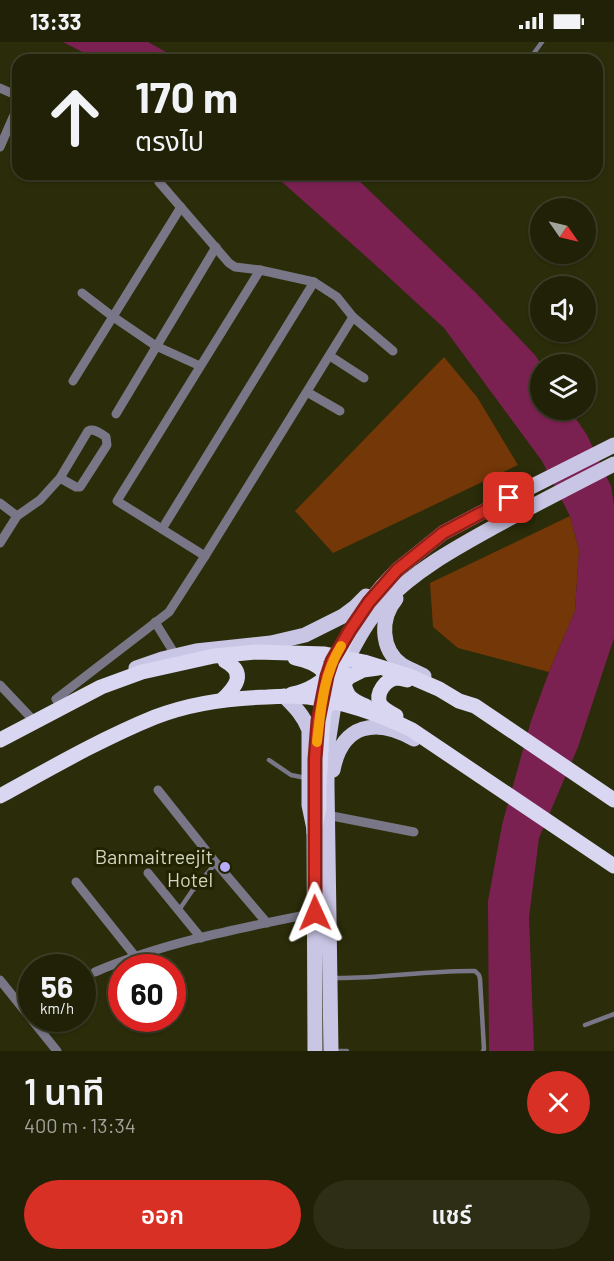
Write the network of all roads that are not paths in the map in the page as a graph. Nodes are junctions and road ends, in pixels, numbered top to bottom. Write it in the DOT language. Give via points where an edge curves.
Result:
graph roads {
  1 [pos="12,119"];
  2 [pos="0,145"];
  3 [pos="159,182"];
  4 [pos="181,207"];
  5 [pos="216,247"];
  6 [pos="260,270"];
  7 [pos="314,282"];
  8 [pos="82,293"];
  9 [pos="112,316"];
  10 [pos="353,317"];
  11 [pos="156,346"];
  12 [pos="393,351"];
  13 [pos="330,356"];
  14 [pos="200,366"];
  15 [pos="364,378"];
  16 [pos="73,381"];
  17 [pos="307,392"];
  18 [pos="340,411"];
  19 [pos="116,414"];
  20 [pos="614,445"];
  21 [pos="614,464"];
  22 [pos="60,478"];
  23 [pos="0,503"];
  24 [pos="17,516"];
  25 [pos="500,524"];
  26 [pos="162,529"];
  27 [pos="443,533"];
  28 [pos="0,543"];
  29 [pos="205,556"];
  30 [pos="155,622"];
  31 [pos="176,656"];
  32 [pos="225,661"];
  33 [pos="384,668"];
  34 [pos="336,679"];
  35 [pos="0,685"];
  36 [pos="92,692"];
  37 [pos="444,692"];
  38 [pos="284,696"];
  39 [pos="222,700"];
  40 [pos="475,706"];
  41 [pos="62,708"];
  42 [pos="396,716"];
  43 [pos="35,722"];
  44 [pos="0,740"];
  45 [pos="454,758"];
  46 [pos="269,760"];
  47 [pos="309,778"];
  48 [pos="158,790"];
  49 [pos="0,796"];
  50 [pos="614,800"];
  51 [pos="332,816"];
  52 [pos="414,832"];
  53 [pos="321,833"];
  54 [pos="216,863"];
  55 [pos="609,863"];
  56 [pos="321,865"];
  57 [pos="148,873"];
  58 [pos="76,882"];
  59 [pos="179,910"];
  60 [pos="315,913"];
  61 [pos="267,923"];
  62 [pos="201,938"];
  63 [pos="133,954"];
  64 [pos="142,954"];
  65 [pos="330,978"];
  66 [pos="0,980"];
  67 [pos="614,1014"];
  68 [pos="585,1025"];
  69 [pos="57,1051"];
  70 [pos="315,1051"];
  71 [pos="331,1051"];
  72 [pos="339,1051"];
  73 [pos="347,1051"];
  74 [pos="483,1051"];
  1 -- 2 [label="street"];
  3 -- 4 [label="street"];
  4 -- 5 [label="street"];
  4 -- 9 [label="street"];
  5 -- 6 [label="street" via="235,267"];
  5 -- 11 [label="street"];
  6 -- 7 [label="street"];
  6 -- 14 [label="street"];
  7 -- 10 [label="street" via="337,297"];
  7 -- 26 [label="street"];
  8 -- 9 [label="street"];
  9 -- 11 [label="street"];
  9 -- 16 [label="street"];
  10 -- 12 [label="street"];
  10 -- 13 [label="street"];
  11 -- 14 [label="street"];
  11 -- 19 [label="street"];
  13 -- 15 [label="street"];
  13 -- 17 [label="street"];
  14 -- 26 [label="street" via="117,501"];
  17 -- 18 [label="street"];
  17 -- 29 [label="street"];
  20 -- 27 [label="main road"];
  21 -- 25 [label="main road"];
  22 -- 22 [label="street" via="80,487 107,445 106,437 95,430 88,431"];
  22 -- 24 [label="street" via="40,500"];
  23 -- 24 [label="street"];
  24 -- 28 [label="street"];
  25 -- 34 [label="main road" via="422,570 382,604"];
  25 -- 40 [label="main road" via="403,591 390,607 384,624 388,646 400,664"];
  26 -- 29 [label="street"];
  27 -- 31 [label="main road" via="391,568 355,607 317,630 271,644"];
  27 -- 34 [label="main road" via="397,570 369,602 348,634"];
  29 -- 30 [label="street" via="169,612"];
  30 -- 31 [label="street"];
  30 -- 41 [label="street" via="56,699"];
  31 -- 36 [label="main road" via="112,677"];
  32 -- 34 [label="highway" via="260,656 297,659 311,662"];
  32 -- 36 [label="highway"];
  32 -- 39 [label="highway" via="233,665 237,680"];
  33 -- 34 [label="highway"];
  33 -- 34 [label="highway"];
  33 -- 37 [label="highway"];
  34 -- 36 [label="highway" via="325,654 256,652 214,656 142,672"];
  34 -- 38 [label="highway"];
  34 -- 38 [label="highway" via="309,697"];
  34 -- 42 [label="highway" via="355,701"];
  34 -- 45 [label="highway" via="386,717"];
  34 -- 53 [label="highway" via="324,712 319,786"];
  35 -- 43 [label="street"];
  36 -- 41 [label="highway"];
  37 -- 40 [label="highway"];
  37 -- 42 [label="highway" via="404,679 387,682 379,702"];
  38 -- 39 [label="highway"];
  38 -- 47 [label="main road" via="306,720"];
  39 -- 49 [label="highway" via="156,717"];
  40 -- 50 [label="highway"];
  41 -- 43 [label="highway"];
  42 -- 45 [label="highway" via="439,741"];
  43 -- 44 [label="highway"];
  45 -- 51 [label="main road" via="387,727 375,726 352,734 341,744 335,760"];
  45 -- 55 [label="highway"];
  46 -- 47 [label="lane" via="291,775"];
  47 -- 53 [label="main road" via="309,806"];
  48 -- 54 [label="street"];
  51 -- 52 [label="street"];
  51 -- 53 [label="main road"];
  53 -- 56 [label="main road"];
  54 -- 59 [label="lane"];
  54 -- 61 [label="street"];
  56 -- 60 [label="main road"];
  56 -- 65 [label="main road"];
  57 -- 59 [label="street"];
  58 -- 63 [label="street"];
  59 -- 62 [label="street"];
  60 -- 61 [label="street"];
  60 -- 70 [label="main road"];
  61 -- 62 [label="street"];
  62 -- 64 [label="street"];
  65 -- 71 [label="main road"];
  65 -- 74 [label="lane" via="475,971 480,979"];
  66 -- 69 [label="street"];
  67 -- 68 [label="lane"];
  72 -- 73 [label="lane"];
}
